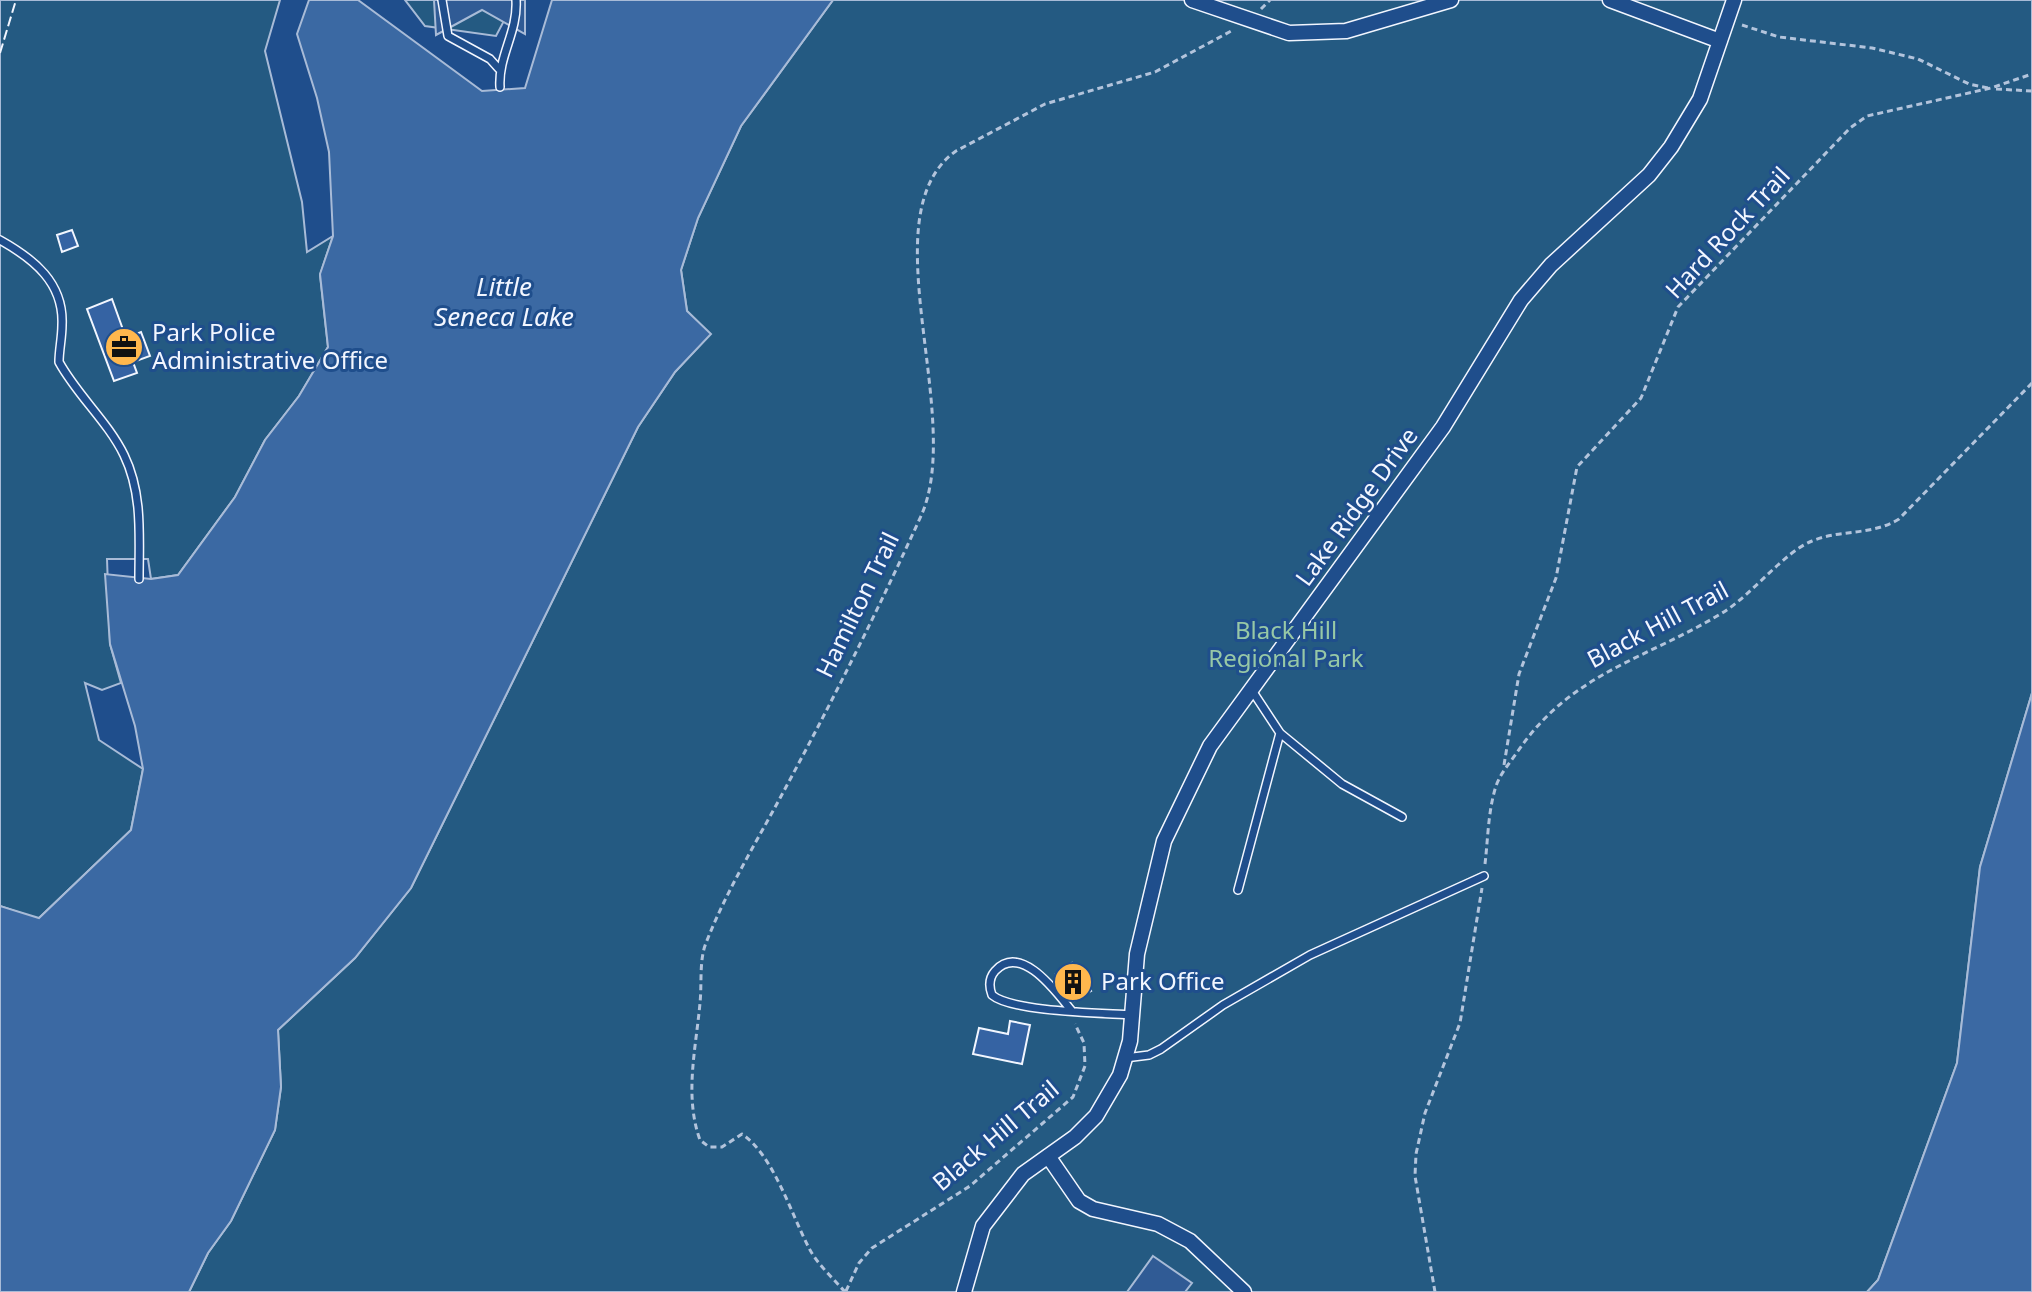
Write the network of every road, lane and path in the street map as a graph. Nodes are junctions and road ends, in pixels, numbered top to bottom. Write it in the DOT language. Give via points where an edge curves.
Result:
graph roads {
  1 [pos="442,0"];
  2 [pos="516,0"];
  3 [pos="1192,0"];
  4 [pos="1451,0"];
  5 [pos="1610,0"];
  6 [pos="1734,0"];
  7 [pos="1251,20"];
  8 [pos="1727,21"];
  9 [pos="1720,41"];
  10 [pos="499,69"];
  11 [pos="2032,74"];
  12 [pos="500,87"];
  13 [pos="1991,88"];
  14 [pos="2032,91"];
  15 [pos="0,240"];
  16 [pos="2032,383"];
  17 [pos="139,579"];
  18 [pos="1251,689"];
  19 [pos="1280,733"];
  20 [pos="1504,769"];
  21 [pos="1402,817"];
  22 [pos="1484,876"];
  23 [pos="1238,890"];
  24 [pos="1071,1010"];
  25 [pos="1132,1015"];
  26 [pos="1089,1024"];
  27 [pos="1125,1058"];
  28 [pos="1048,1156"];
  29 [pos="846,1292"];
  30 [pos="964,1292"];
  31 [pos="1244,1292"];
  32 [pos="1435,1292"];
  1 -- 10 [label="lane" via="448,36"];
  2 -- 10 [label="lane" via="513,37"];
  3 -- 7 [label="street"];
  4 -- 7 [label="street" via="1346,31 1289,33"];
  5 -- 9 [label="street"];
  6 -- 8 [label="street, Lake Ridge Drive"];
  7 -- 29 [label="path, Hamilton Trail" via="1155,72 1045,104 956,151 943,160 922,200 916,268 932,401 932,483 860,646 704,946 691,1080 700,1140 722,1147 735,1135 748,1138 766,1160 810,1251"];
  8 -- 9 [label="street, Lake Ridge Drive"];
  8 -- 13 [label="path" via="1779,37 1918,59 1969,84"];
  9 -- 18 [label="street, Lake Ridge Drive" via="1700,99 1671,147 1521,300 1443,427"];
  10 -- 12 [label="lane"];
  11 -- 13 [label="path, Hard Rock Trail"];
  13 -- 14 [label="path"];
  13 -- 20 [label="path, Hard Rock Trail" via="1858,122 1678,307 1641,398 1577,467 1556,578 1519,674"];
  15 -- 17 [label="lane" via="54,283 63,324 59,362 123,453 134,482"];
  16 -- 20 [label="path, Black Hill Trail" via="1899,519 1875,531 1812,541 1747,598 1607,669 1553,711"];
  18 -- 19 [label="lane"];
  18 -- 25 [label="street, Lake Ridge Drive" via="1204,757 1164,841 1137,954"];
  19 -- 21 [label="lane" via="1342,784"];
  19 -- 23 [label="lane"];
  20 -- 22 [label="path, Black Hill Trail" via="1494,791"];
  22 -- 27 [label="lane" via="1310,955 1223,1005 1161,1049"];
  22 -- 32 [label="path, Black Hill Trail" via="1460,1023 1425,1113 1415,1165"];
  24 -- 24 [label="lane" via="999,1001 989,988 991,978 997,968 1026,966 1038,972"];
  24 -- 25 [label="lane"];
  25 -- 27 [label="street, Lake Ridge Drive"];
  26 -- 29 [label="path, Black Hill Trail" via="1074,1022 1085,1055 1073,1097 970,1186 872,1248"];
  27 -- 28 [label="street, Lake Ridge Drive" via="1096,1116"];
  28 -- 30 [label="street, Lake Ridge Drive" via="1023,1174 983,1226"];
  28 -- 31 [label="street" via="1079,1201 1158,1224 1190,1241"];
}
